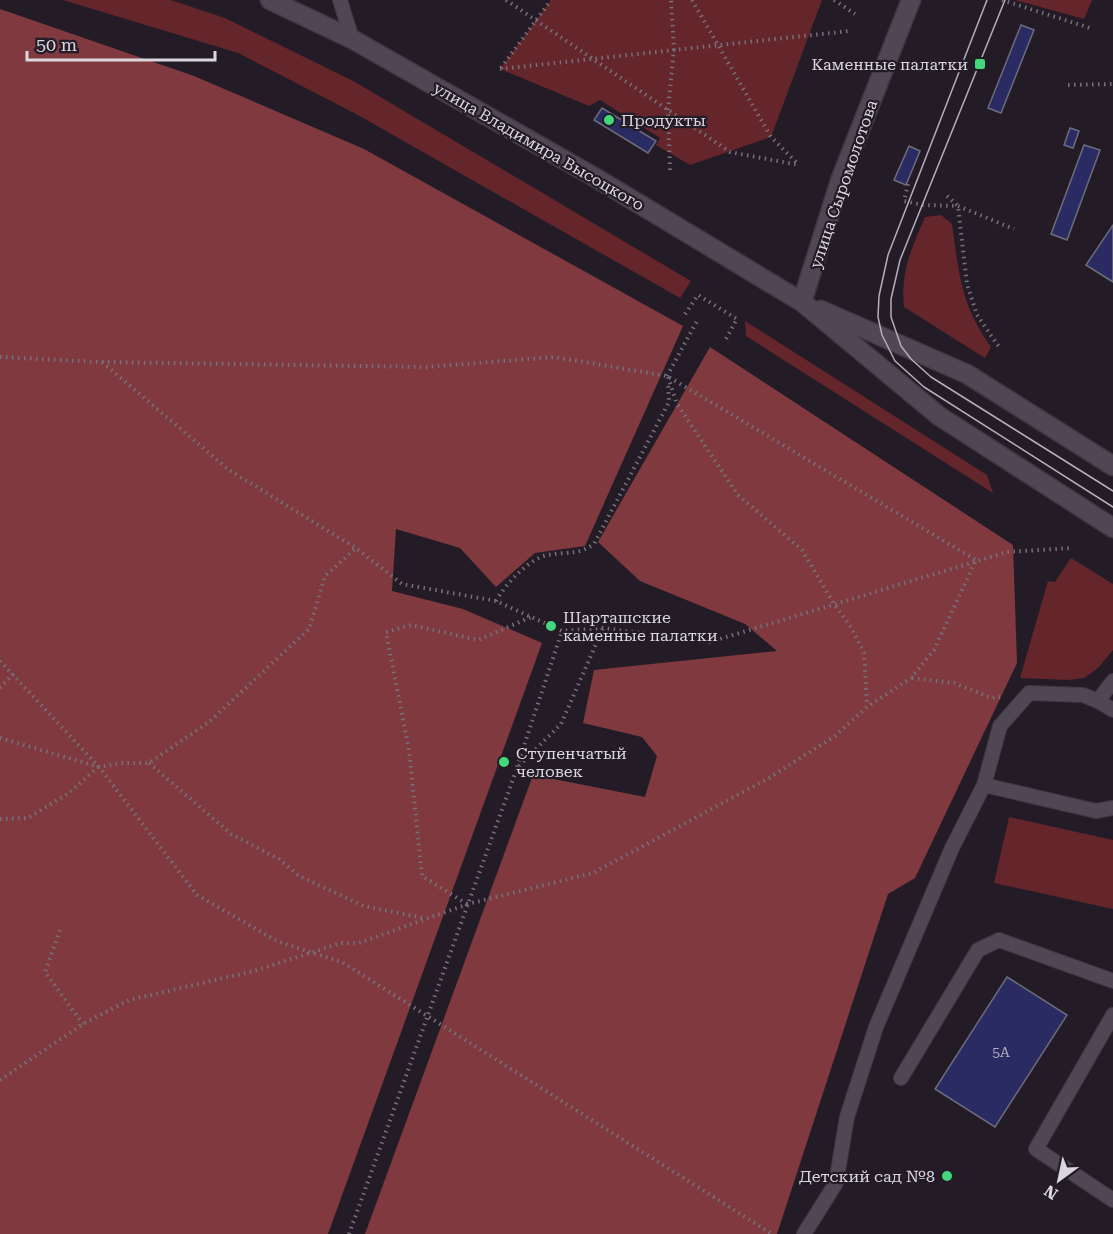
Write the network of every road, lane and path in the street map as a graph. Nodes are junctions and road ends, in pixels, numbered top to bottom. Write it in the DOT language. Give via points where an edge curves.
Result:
graph roads {
  1 [pos="270,0"];
  2 [pos="340,0"];
  3 [pos="506,0"];
  4 [pos="551,0"];
  5 [pos="671,0"];
  6 [pos="692,0"];
  7 [pos="834,0"];
  8 [pos="911,0"];
  9 [pos="1002,0"];
  10 [pos="855,14"];
  11 [pos="536,21"];
  12 [pos="1090,28"];
  13 [pos="849,31"];
  14 [pos="352,39"];
  15 [pos="716,46"];
  16 [pos="674,49"];
  17 [pos="590,58"];
  18 [pos="1113,84"];
  19 [pos="1068,86"];
  20 [pos="668,111"];
  21 [pos="670,170"];
  22 [pos="908,184"];
  23 [pos="947,196"];
  24 [pos="958,206"];
  25 [pos="1014,229"];
  26 [pos="802,302"];
  27 [pos="685,314"];
  28 [pos="697,321"];
  29 [pos="726,339"];
  30 [pos="999,347"];
  31 [pos="0,357"];
  32 [pos="102,362"];
  33 [pos="667,376"];
  34 [pos="1113,466"];
  35 [pos="1113,528"];
  36 [pos="356,548"];
  37 [pos="1071,548"];
  38 [pos="976,560"];
  39 [pos="496,601"];
  40 [pos="834,604"];
  41 [pos="531,617"];
  42 [pos="603,628"];
  43 [pos="562,631"];
  44 [pos="0,661"];
  45 [pos="13,674"];
  46 [pos="911,678"];
  47 [pos="1113,681"];
  48 [pos="0,688"];
  49 [pos="1029,693"];
  50 [pos="1098,700"];
  51 [pos="867,707"];
  52 [pos="1113,710"];
  53 [pos="0,738"];
  54 [pos="149,763"];
  55 [pos="99,767"];
  56 [pos="517,768"];
  57 [pos="984,785"];
  58 [pos="1113,808"];
  59 [pos="0,819"];
  60 [pos="468,904"];
  61 [pos="424,918"];
  62 [pos="60,930"];
  63 [pos="310,952"];
  64 [pos="1113,981"];
  65 [pos="1113,1015"];
  66 [pos="427,1016"];
  67 [pos="83,1024"];
  68 [pos="901,1078"];
  69 [pos="0,1080"];
  70 [pos="1113,1200"];
  71 [pos="349,1234"];
  72 [pos="772,1234"];
  73 [pos="804,1234"];
  1 -- 14 [label="main road, улица Владимира Высоцкого"];
  2 -- 14 [label="lane"];
  3 -- 11 [label="path"];
  4 -- 11 [label="path"];
  5 -- 16 [label="path"];
  6 -- 15 [label="path"];
  7 -- 10 [label="path"];
  8 -- 26 [label="main road, улица Сыромолотова" via="841,178"];
  9 -- 12 [label="path"];
  11 -- 17 [label="path"];
  11 -- 17 [label="path" via="500,69"];
  13 -- 15 [label="path"];
  14 -- 26 [label="main road, улица Владимира Высоцкого" via="596,178"];
  15 -- 16 [label="path"];
  15 -- 20 [label="path" via="771,137 799,165 730,152"];
  16 -- 17 [label="path"];
  16 -- 20 [label="path"];
  17 -- 20 [label="path"];
  18 -- 19 [label="path"];
  20 -- 21 [label="path"];
  22 -- 24 [label="path" via="904,201"];
  23 -- 24 [label="path"];
  24 -- 25 [label="path"];
  24 -- 30 [label="path" via="967,284 977,315"];
  26 -- 34 [label="main road, улица Владимира Высоцкого" via="967,374"];
  26 -- 35 [label="main road, улица Владимира Высоцкого" via="939,416"];
  27 -- 29 [label="path" via="698,295 737,319"];
  28 -- 33 [label="path"];
  31 -- 32 [label="path"];
  32 -- 33 [label="path" via="426,367 555,357"];
  32 -- 36 [label="path" via="229,470"];
  33 -- 38 [label="path"];
  33 -- 39 [label="path" via="669,402 594,544 581,553 546,555 506,582"];
  33 -- 40 [label="path" via="677,404 738,495 802,550"];
  36 -- 39 [label="path" via="402,584"];
  36 -- 54 [label="path" via="325,576 309,629 209,722"];
  37 -- 38 [label="path" via="1007,552"];
  38 -- 40 [label="path"];
  38 -- 46 [label="path" via="934,650"];
  39 -- 41 [label="path"];
  40 -- 42 [label="path" via="710,642"];
  40 -- 51 [label="path" via="864,652"];
  41 -- 43 [label="path"];
  41 -- 60 [label="path" via="478,640 411,625 386,632 409,750 422,876"];
  42 -- 43 [label="path"];
  42 -- 56 [label="path" via="561,724"];
  43 -- 56 [label="path"];
  44 -- 45 [label="path"];
  45 -- 48 [label="path"];
  45 -- 55 [label="path"];
  46 -- 49 [label="path" via="954,683 990,698"];
  46 -- 51 [label="path"];
  47 -- 50 [label="lane"];
  49 -- 50 [label="lane" via="1083,695"];
  49 -- 57 [label="lane" via="1000,726"];
  50 -- 52 [label="lane"];
  51 -- 60 [label="path" via="835,736 769,778 593,873"];
  53 -- 55 [label="path"];
  54 -- 55 [label="path"];
  54 -- 61 [label="path" via="231,834 279,859 299,876 364,906"];
  55 -- 59 [label="path" via="28,818"];
  55 -- 63 [label="path" via="197,895 279,942"];
  56 -- 60 [label="path"];
  57 -- 58 [label="lane" via="1096,811"];
  57 -- 73 [label="lane" via="952,848 876,1027 847,1117 836,1183"];
  60 -- 61 [label="path"];
  60 -- 66 [label="path"];
  61 -- 63 [label="path" via="359,942"];
  62 -- 67 [label="path" via="45,972"];
  63 -- 66 [label="path" via="342,962"];
  63 -- 67 [label="path" via="254,971 129,1000"];
  64 -- 68 [label="lane" via="999,940 978,950"];
  65 -- 70 [label="lane" via="1036,1149"];
  66 -- 71 [label="path"];
  66 -- 72 [label="path"];
  67 -- 69 [label="path"];
}
